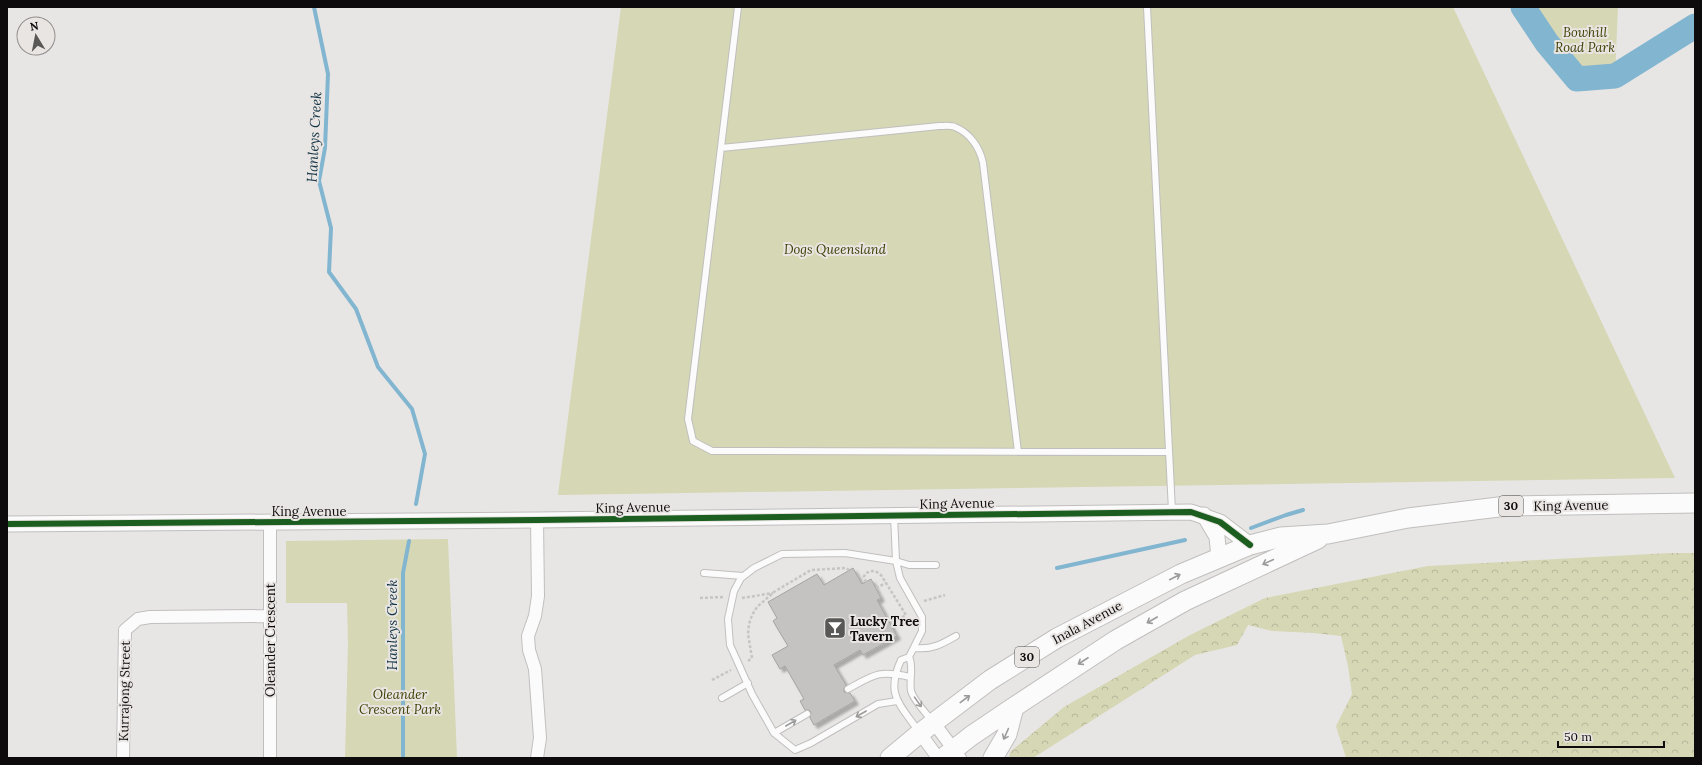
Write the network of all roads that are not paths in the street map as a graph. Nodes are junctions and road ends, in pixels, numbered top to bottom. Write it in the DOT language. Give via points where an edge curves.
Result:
graph roads {
  1 [pos="738,7"];
  2 [pos="1147,7"];
  3 [pos="721,148"];
  4 [pos="1018,452"];
  5 [pos="1169,452"];
  6 [pos="1695,503"];
  7 [pos="1172,511"];
  8 [pos="894,515"];
  9 [pos="1204,515"];
  10 [pos="537,520"];
  11 [pos="270,522"];
  12 [pos="7,524"];
  13 [pos="1328,534"];
  14 [pos="1256,543"];
  15 [pos="1219,557"];
  16 [pos="896,561"];
  17 [pos="936,565"];
  18 [pos="704,573"];
  19 [pos="743,576"];
  20 [pos="270,616"];
  21 [pos="956,636"];
  22 [pos="915,648"];
  23 [pos="909,657"];
  24 [pos="895,674"];
  25 [pos="910,677"];
  26 [pos="748,683"];
  27 [pos="848,689"];
  28 [pos="722,698"];
  29 [pos="897,701"];
  30 [pos="1014,707"];
  31 [pos="807,714"];
  32 [pos="927,728"];
  33 [pos="774,733"];
  34 [pos="949,756"];
  35 [pos="123,758"];
  36 [pos="270,758"];
  37 [pos="537,758"];
  38 [pos="890,758"];
  39 [pos="992,758"];
  1 -- 3 [label="lane"];
  2 -- 5 [label="lane"];
  3 -- 4 [label="lane" via="939,126 954,127 976,145 983,163"];
  3 -- 4 [label="lane" via="688,419 693,441 712,451"];
  4 -- 5 [label="lane"];
  5 -- 7 [label="lane"];
  6 -- 13 [label="main road, King Avenue / 30" via="1507,506 1408,518"];
  7 -- 8 [label="street, King Avenue"];
  7 -- 9 [label="street, King Avenue"];
  8 -- 10 [label="street, King Avenue"];
  8 -- 16 [label="lane"];
  9 -- 14 [label="street, King Avenue"];
  9 -- 15 [label="street" via="1217,537"];
  10 -- 11 [label="street, King Avenue"];
  10 -- 37 [label="street" via="538,596 536,616 528,636 528,650 536,677 540,738"];
  11 -- 12 [label="street, King Avenue"];
  11 -- 20 [label="street, Oleander Crescent"];
  13 -- 14 [label="main road, King Avenue / 30" via="1281,537"];
  13 -- 30 [label="main road, King Avenue / 30, one-way" via="1185,601 1116,640"];
  14 -- 15 [label="main road, Inala Avenue / 30"];
  32 -- 15 [label="main road, Inala Avenue / 30, one-way" via="990,680 1057,638"];
  16 -- 17 [label="lane" via="909,565"];
  16 -- 19 [label="lane" via="844,553 782,554"];
  16 -- 22 [label="lane" via="900,578 922,617 922,631"];
  18 -- 19 [label="lane"];
  19 -- 26 [label="lane" via="734,591 728,619 730,645"];
  20 -- 35 [label="street, Kurrajong Street" via="150,617 138,619 125,630"];
  20 -- 36 [label="street, Oleander Crescent"];
  21 -- 22 [label="lane" via="937,647"];
  22 -- 23 [label="lane"];
  23 -- 24 [label="lane" via="901,660"];
  23 -- 25 [label="lane" via="912,663"];
  24 -- 25 [label="lane"];
  24 -- 27 [label="lane" via="874,674"];
  24 -- 29 [label="lane" via="894,692"];
  25 -- 32 [label="lane, one-way" via="912,692"];
  26 -- 28 [label="lane"];
  26 -- 33 [label="lane"];
  29 -- 32 [label="lane"];
  29 -- 33 [label="lane, one-way" via="878,704 795,750"];
  30 -- 34 [label="main road, 30"];
  30 -- 39 [label="main road, one-way" via="1007,734"];
  33 -- 31 [label="lane, one-way"];
  32 -- 34 [label="street"];
  32 -- 34 [label="street"];
  32 -- 38 [label="main road, Inala Avenue / 30"];
}
